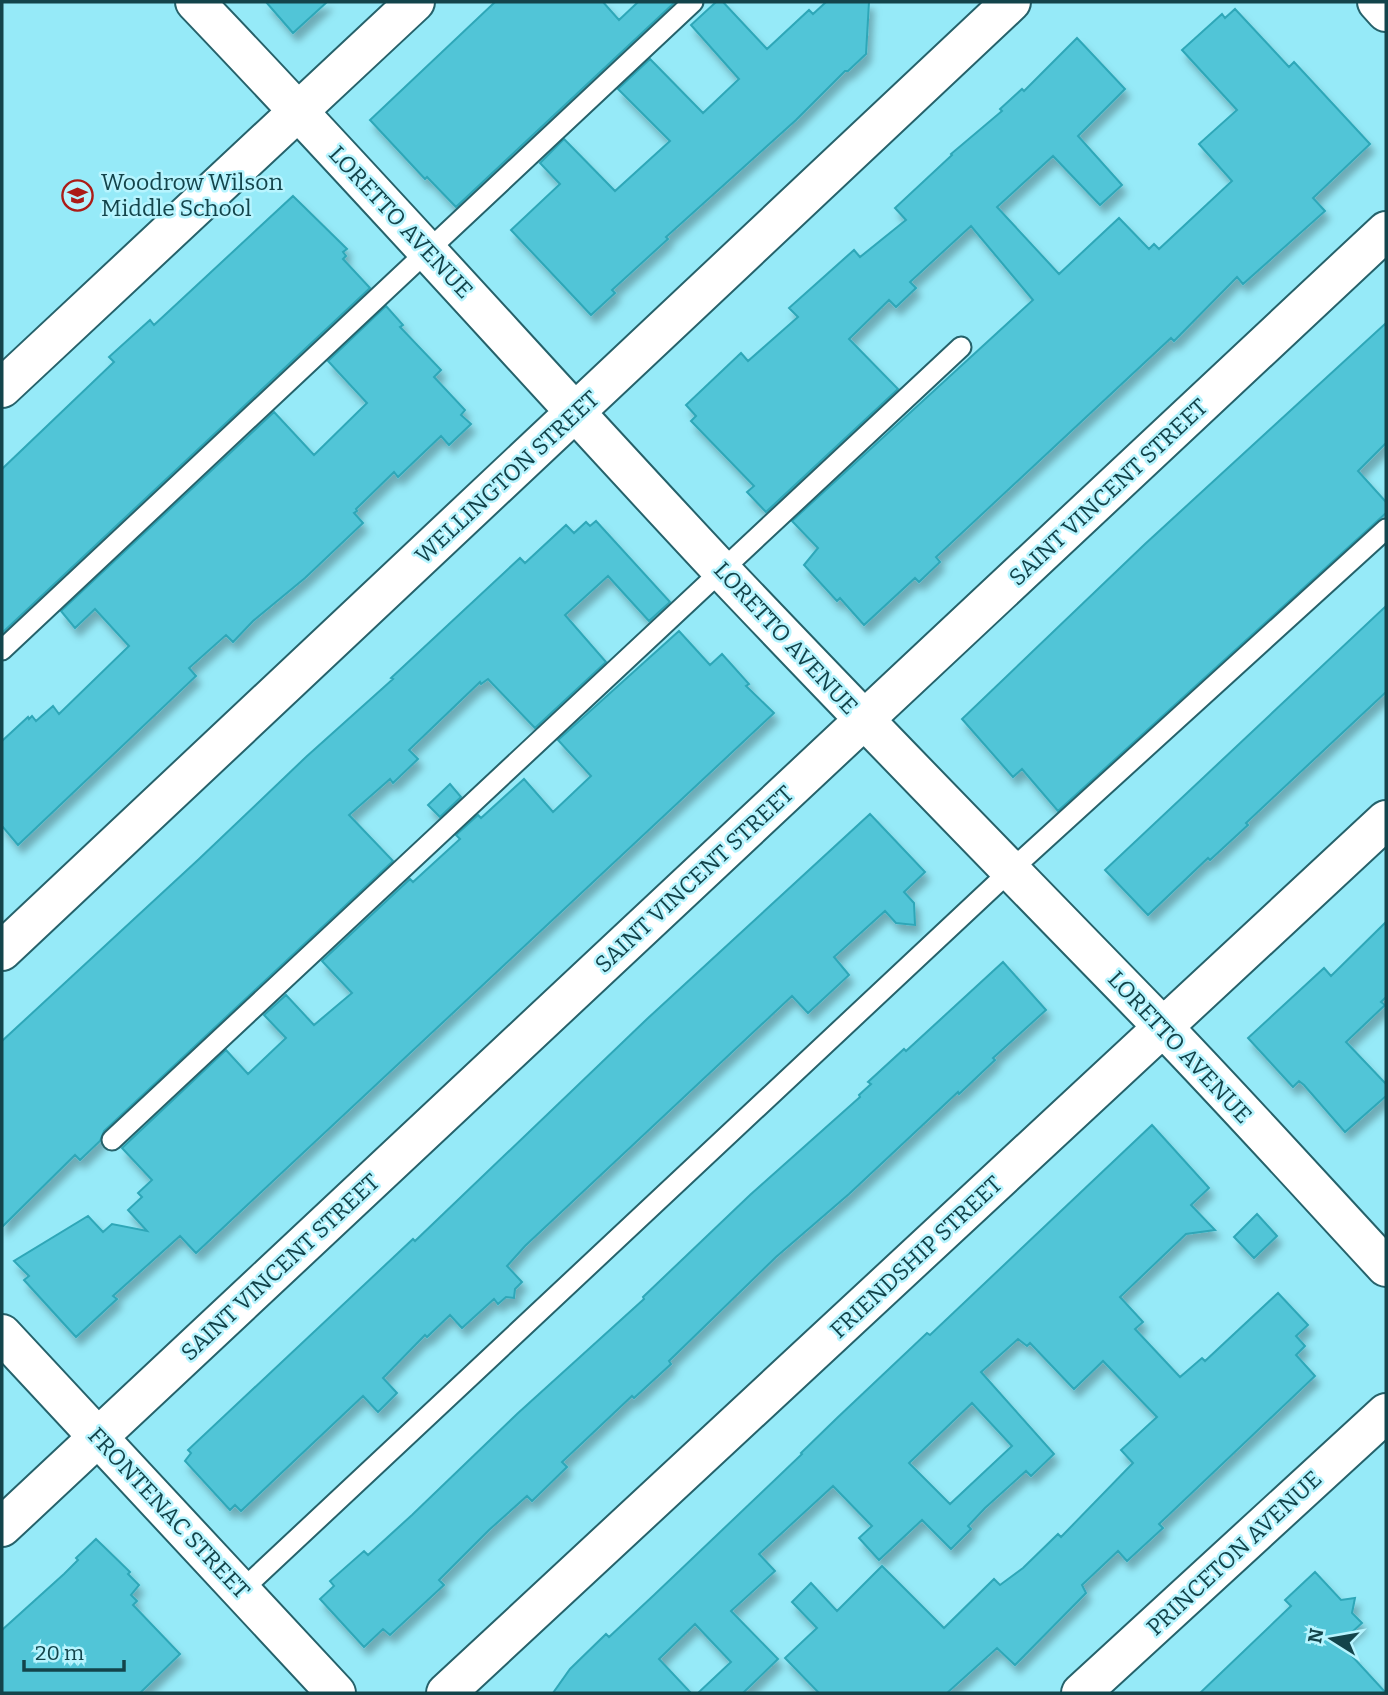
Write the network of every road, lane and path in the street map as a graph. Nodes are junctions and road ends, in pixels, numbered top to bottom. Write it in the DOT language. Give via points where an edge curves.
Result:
graph roads {
  1 [pos="195,2"];
  2 [pos="415,2"];
  3 [pos="693,2"];
  4 [pos="1011,2"];
  5 [pos="1377,2"];
  6 [pos="1386,12"];
  7 [pos="298,110"];
  8 [pos="1386,232"];
  9 [pos="429,251"];
  10 [pos="961,347"];
  11 [pos="2,388"];
  12 [pos="575,414"];
  13 [pos="1386,529"];
  14 [pos="722,570"];
  15 [pos="2,650"];
  16 [pos="863,720"];
  17 [pos="1386,820"];
  18 [pos="1010,871"];
  19 [pos="2,951"];
  20 [pos="1163,1028"];
  21 [pos="112,1140"];
  22 [pos="1386,1267"];
  23 [pos="2,1334"];
  24 [pos="1386,1413"];
  25 [pos="99,1437"];
  26 [pos="2,1527"];
  27 [pos="242,1591"];
  28 [pos="336,1693"];
  29 [pos="446,1693"];
  30 [pos="1082,1693"];
  1 -- 7 [label="street, LORETTO AVENUE"];
  2 -- 7 [label="street"];
  3 -- 9 [label="lane"];
  4 -- 12 [label="street, WELLINGTON STREET"];
  5 -- 6 [label="street"];
  7 -- 9 [label="street, LORETTO AVENUE"];
  7 -- 11 [label="street"];
  8 -- 16 [label="street, SAINT VINCENT STREET"];
  9 -- 12 [label="street, LORETTO AVENUE"];
  9 -- 15 [label="lane"];
  10 -- 14 [label="lane"];
  12 -- 14 [label="street, LORETTO AVENUE"];
  12 -- 19 [label="street, WELLINGTON STREET"];
  13 -- 18 [label="lane"];
  14 -- 16 [label="street, LORETTO AVENUE"];
  14 -- 21 [label="lane"];
  16 -- 18 [label="street, LORETTO AVENUE"];
  16 -- 25 [label="street, SAINT VINCENT STREET"];
  17 -- 20 [label="street, FRIENDSHIP STREET"];
  18 -- 20 [label="street, LORETTO AVENUE"];
  18 -- 27 [label="lane"];
  20 -- 22 [label="street, LORETTO AVENUE"];
  20 -- 29 [label="street, FRIENDSHIP STREET"];
  23 -- 25 [label="street, FRONTENAC STREET"];
  24 -- 30 [label="street, PRINCETON AVENUE"];
  25 -- 26 [label="street, SAINT VINCENT STREET"];
  25 -- 27 [label="street, FRONTENAC STREET"];
  27 -- 28 [label="street, FRONTENAC STREET"];
}
